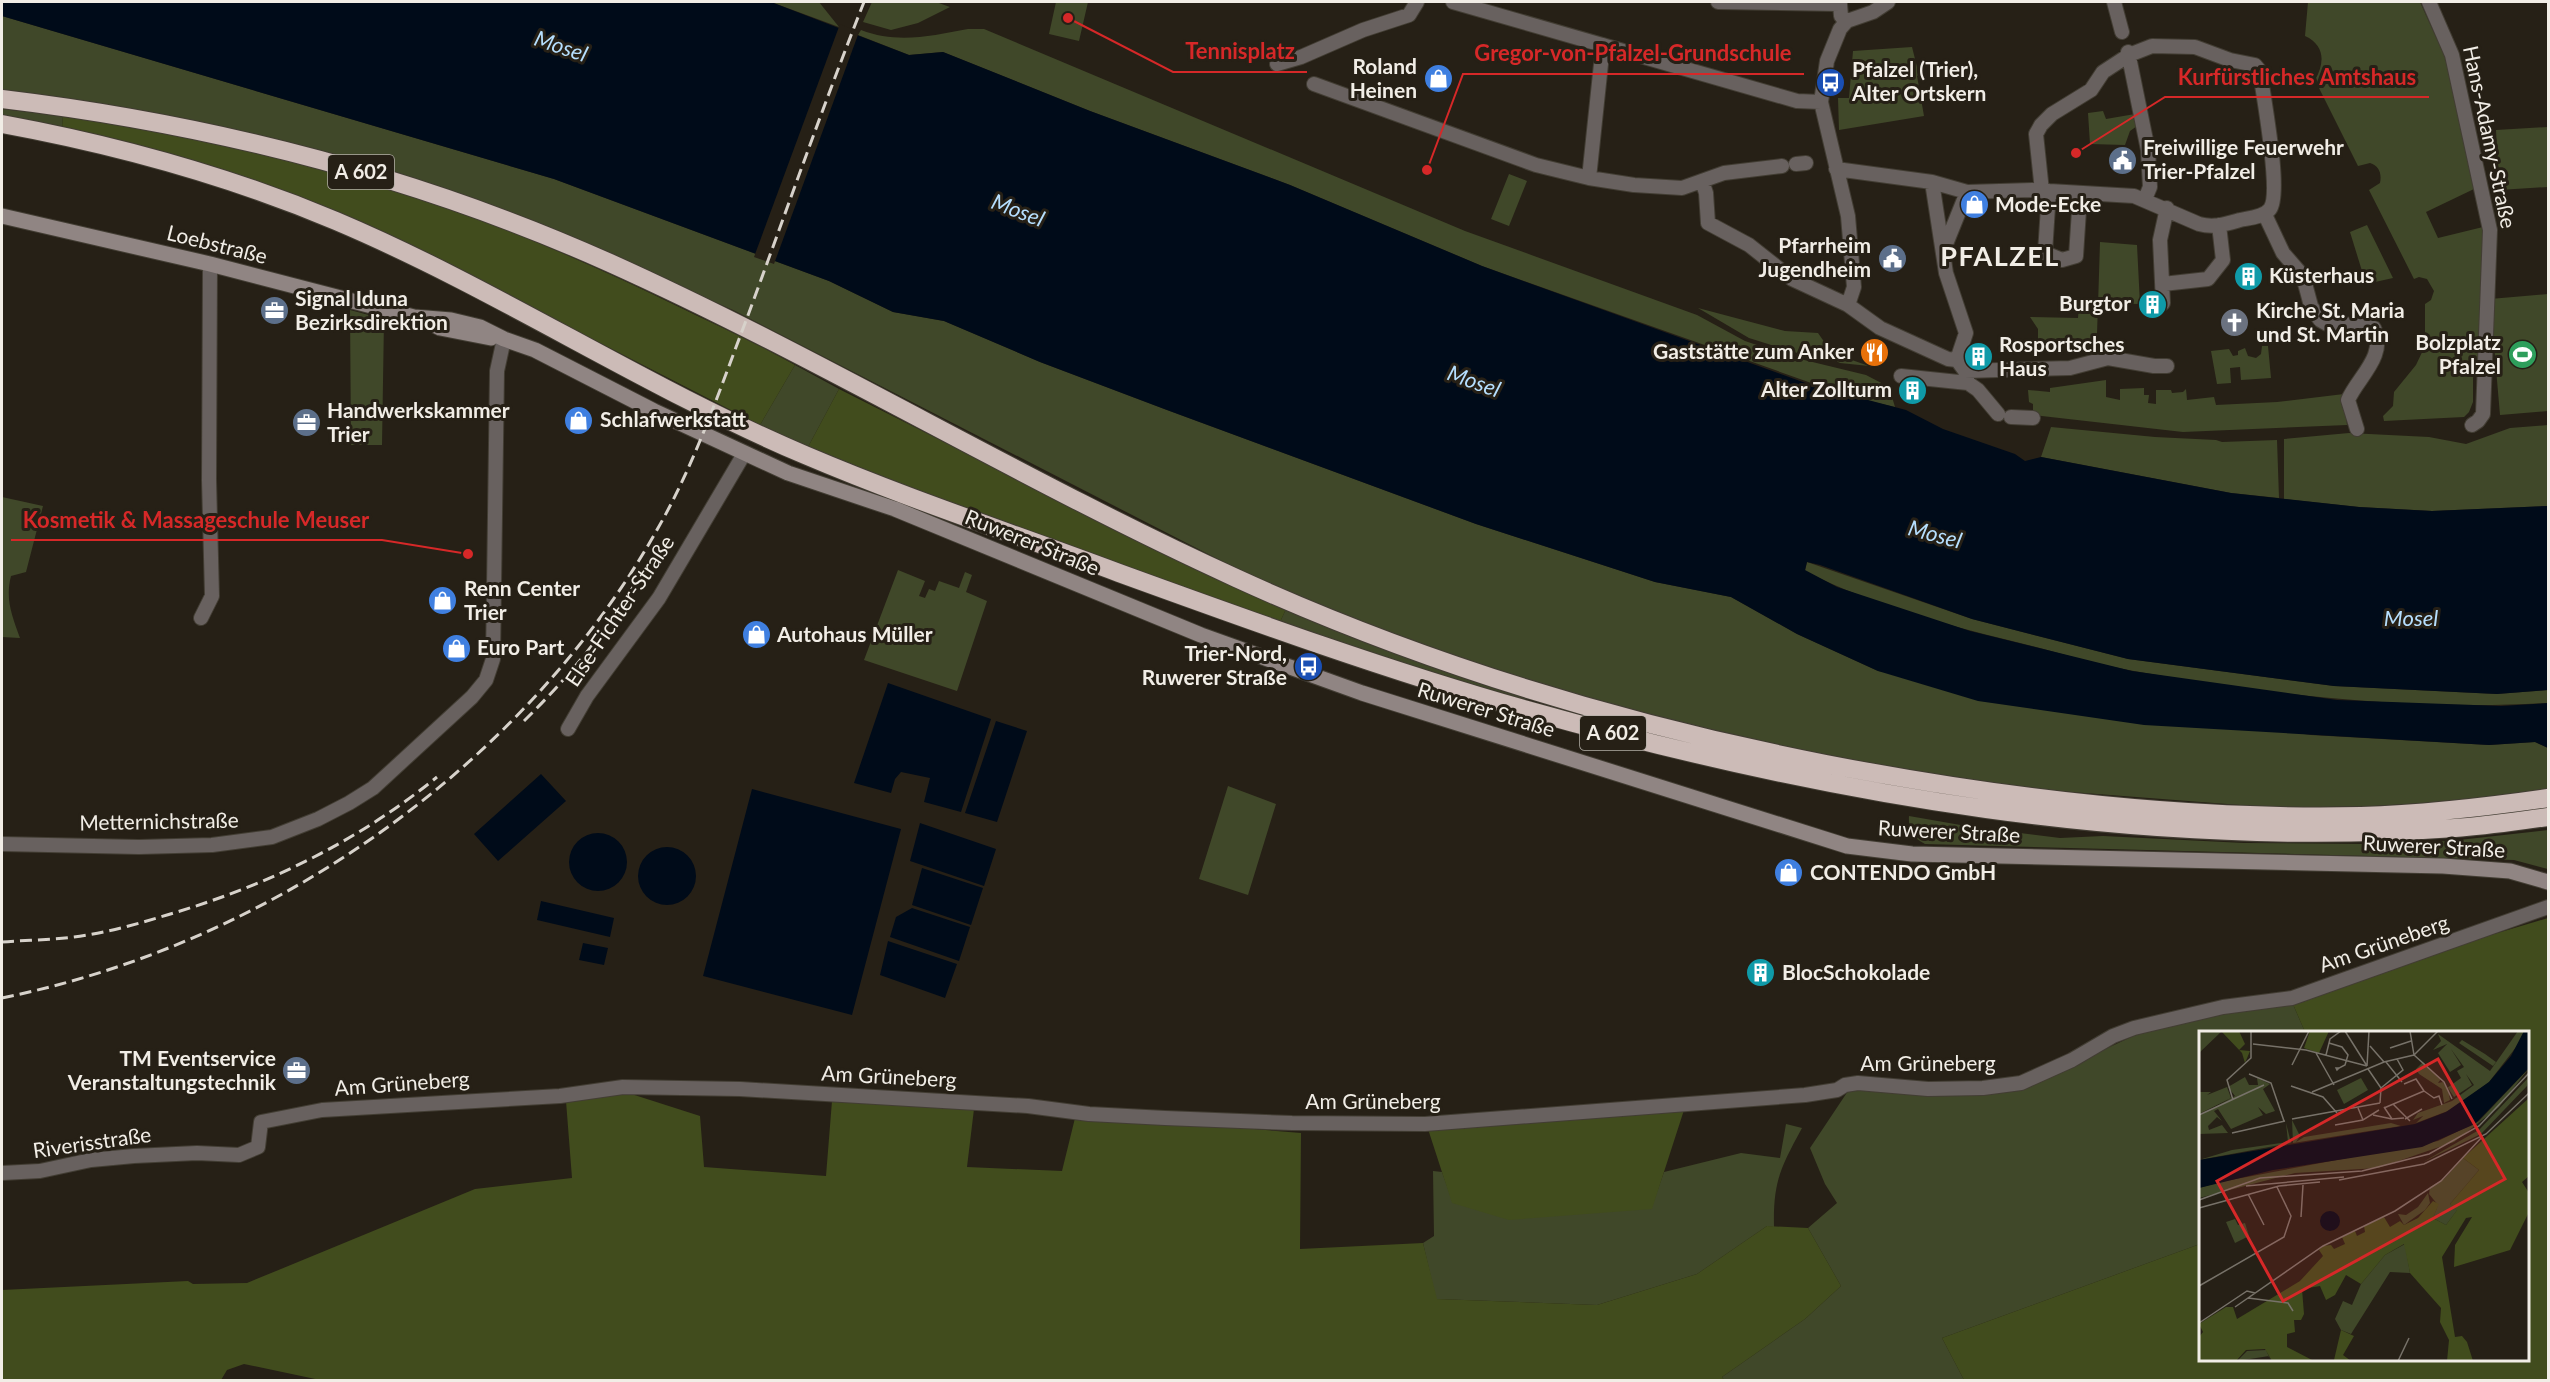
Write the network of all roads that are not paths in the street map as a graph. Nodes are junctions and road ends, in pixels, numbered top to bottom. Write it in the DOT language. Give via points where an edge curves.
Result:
graph roads {
  1 [pos="1417,2"];
  2 [pos="1453,2"];
  3 [pos="1718,2"];
  4 [pos="1887,2"];
  5 [pos="2114,2"];
  6 [pos="2429,2"];
  7 [pos="1847,21"];
  8 [pos="2122,32"];
  9 [pos="1603,45"];
  10 [pos="2128,54"];
  11 [pos="1277,64"];
  12 [pos="1314,84"];
  13 [pos="2,99"];
  14 [pos="1821,102"];
  15 [pos="2,124"];
  16 [pos="1795,164"];
  17 [pos="1836,169"];
  18 [pos="1589,178"];
  19 [pos="1702,181"];
  20 [pos="1932,182"];
  21 [pos="2046,191"];
  22 [pos="1966,192"];
  23 [pos="2080,195"];
  24 [pos="2145,199"];
  25 [pos="2167,208"];
  26 [pos="2263,214"];
  27 [pos="2,216"];
  28 [pos="2219,225"];
  29 [pos="1944,249"];
  30 [pos="210,264"];
  31 [pos="2163,284"];
  32 [pos="2163,303"];
  33 [pos="1848,305"];
  34 [pos="504,339"];
  35 [pos="2167,366"];
  36 [pos="1964,371"];
  37 [pos="1901,376"];
  38 [pos="2033,418"];
  39 [pos="2472,425"];
  40 [pos="2356,429"];
  41 [pos="744,454"];
  42 [pos="201,618"];
  43 [pos="568,729"];
  44 [pos="2548,798"];
  45 [pos="2548,817"];
  46 [pos="2,844"];
  47 [pos="2548,882"];
  48 [pos="2548,907"];
  49 [pos="189,1153"];
  50 [pos="2,1173"];
  1 -- 11 [label="street" via="1409,15"];
  2 -- 9 [label="street"];
  3 -- 7 [label="street" via="1840,4 1841,16"];
  4 -- 7 [label="street"];
  5 -- 8 [label="street"];
  6 -- 39 [label="street, Hans-Adamy-Straße" via="2452,55 2490,230 2483,414"];
  7 -- 14 [label="street" via="1833,41"];
  9 -- 14 [label="street" via="1797,101"];
  9 -- 18 [label="street"];
  10 -- 21 [label="street" via="2103,72 2091,90 2041,125 2036,134"];
  10 -- 24 [label="street" via="2148,150 2150,187"];
  10 -- 26 [label="street" via="2152,46 2195,46 2255,65 2260,72 2274,180 2274,200"];
  12 -- 18 [label="street" via="1536,165"];
  13 -- 44 [label="highway, A 602" via="98,112 283,150 402,183 553,239 702,306 1022,473 1237,579 1437,659 1630,719 1766,752 1901,778 2087,805 2200,814 2364,816 2463,810"];
  14 -- 17 [label="street"];
  15 -- 45 [label="highway, A 602" via="147,156 290,202 397,249 722,417 804,455 1225,612 1525,710 1797,776 2002,812 2086,821 2201,830 2365,832 2461,828"];
  16 -- 19 [label="street" via="1724,173"];
  17 -- 20 [label="street"];
  17 -- 33 [label="street" via="1848,216 1854,287"];
  18 -- 19 [label="street" via="1682,188"];
  19 -- 33 [label="street" via="1708,223 1749,245 1792,279"];
  20 -- 22 [label="street"];
  20 -- 29 [label="street"];
  21 -- 22 [label="street"];
  21 -- 23 [label="street"];
  21 -- 23 [label="street" via="2046,253 2062,260 2076,256"];
  22 -- 29 [label="street"];
  23 -- 24 [label="street"];
  24 -- 25 [label="street"];
  25 -- 28 [label="street" via="2199,224"];
  25 -- 31 [label="street" via="2160,240"];
  26 -- 28 [label="street"];
  26 -- 40 [label="street" via="2283,253 2303,276 2311,306 2320,320 2374,328 2376,356 2348,400"];
  27 -- 30 [label="main road, Loebstraße"];
  28 -- 31 [label="street" via="2223,260 2208,279"];
  29 -- 36 [label="street" via="1946,273 1966,333"];
  30 -- 34 [label="main road, Loebstraße" via="422,319 479,338"];
  30 -- 42 [label="street" via="212,596"];
  31 -- 32 [label="street"];
  33 -- 36 [label="street" via="1880,328 1948,359"];
  34 -- 41 [label="main road, Ruwerer Straße" via="536,350"];
  34 -- 46 [label="street, Metternichstraße" via="497,371 493,659 482,686 373,788 349,804 272,837 139,847"];
  35 -- 36 [label="street" via="2108,358 2070,368"];
  36 -- 37 [label="street"];
  36 -- 38 [label="street" via="2005,416"];
  41 -- 43 [label="street, Else-Fichter-Straße" via="659,598 587,696"];
  41 -- 47 [label="main road, Ruwerer Straße" via="894,509 1201,636 1306,674 1847,846 1912,854 2444,866 2510,871"];
  48 -- 49 [label="street, Am Grüneberg" via="2292,998 2223,1007 2134,1028 2020,1083 1983,1088 1928,1089 1858,1083 1805,1095 1425,1124 1165,1118 740,1089 623,1087 560,1096 322,1110 261,1122 258,1147 252,1151 239,1155"];
  49 -- 50 [label="street, Riverisstraße" via="98,1159 57,1169"];
}
